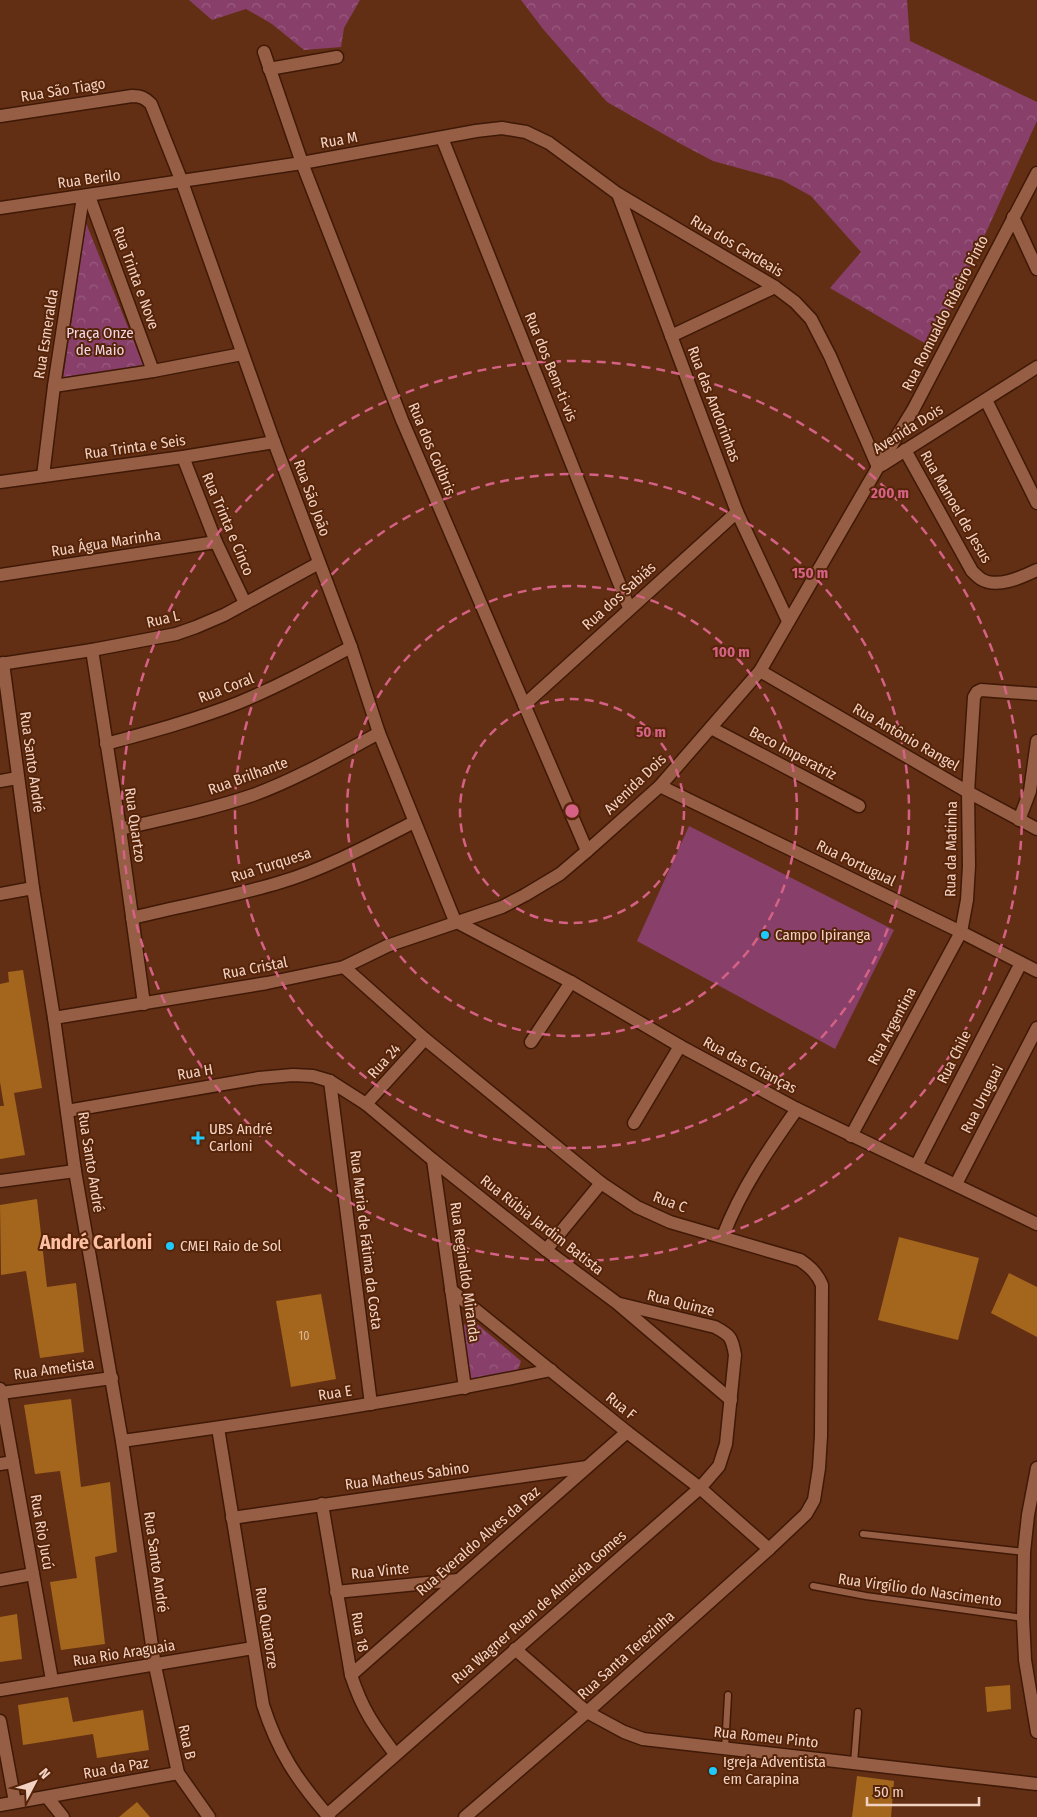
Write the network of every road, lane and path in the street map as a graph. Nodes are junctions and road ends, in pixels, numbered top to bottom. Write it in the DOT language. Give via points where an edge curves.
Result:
graph roads {
  1 [pos="264,52"];
  2 [pos="337,57"];
  3 [pos="270,69"];
  4 [pos="132,96"];
  5 [pos="0,116"];
  6 [pos="502,128"];
  7 [pos="442,138"];
  8 [pos="302,163"];
  9 [pos="1037,173"];
  10 [pos="182,182"];
  11 [pos="618,194"];
  12 [pos="86,196"];
  13 [pos="0,208"];
  14 [pos="1013,217"];
  15 [pos="1037,269"];
  16 [pos="775,288"];
  17 [pos="671,336"];
  18 [pos="242,354"];
  19 [pos="1037,366"];
  20 [pos="153,371"];
  21 [pos="54,386"];
  22 [pos="986,400"];
  23 [pos="274,442"];
  24 [pos="906,450"];
  25 [pos="183,458"];
  26 [pos="878,467"];
  27 [pos="43,476"];
  28 [pos="0,482"];
  29 [pos="1037,503"];
  30 [pos="737,512"];
  31 [pos="216,542"];
  32 [pos="319,563"];
  33 [pos="1037,570"];
  34 [pos="0,575"];
  35 [pos="245,603"];
  36 [pos="629,608"];
  37 [pos="788,622"];
  38 [pos="351,647"];
  39 [pos="92,650"];
  40 [pos="1,663"];
  41 [pos="760,671"];
  42 [pos="1037,694"];
  43 [pos="524,704"];
  44 [pos="711,728"];
  45 [pos="379,733"];
  46 [pos="1037,741"];
  47 [pos="106,744"];
  48 [pos="17,778"];
  49 [pos="0,781"];
  50 [pos="660,786"];
  51 [pos="968,792"];
  52 [pos="859,806"];
  53 [pos="1019,820"];
  54 [pos="414,822"];
  55 [pos="120,829"];
  56 [pos="1037,829"];
  57 [pos="587,851"];
  58 [pos="33,888"];
  59 [pos="0,894"];
  60 [pos="132,918"];
  61 [pos="455,921"];
  62 [pos="961,932"];
  63 [pos="1021,963"];
  64 [pos="344,967"];
  65 [pos="1037,971"];
  66 [pos="571,982"];
  67 [pos="144,1004"];
  68 [pos="54,1018"];
  69 [pos="1037,1028"];
  70 [pos="425,1038"];
  71 [pos="531,1042"];
  72 [pos="680,1046"];
  73 [pos="330,1081"];
  74 [pos="366,1104"];
  75 [pos="797,1109"];
  76 [pos="67,1111"];
  77 [pos="634,1123"];
  78 [pos="851,1136"];
  79 [pos="433,1160"];
  80 [pos="916,1166"];
  81 [pos="75,1171"];
  82 [pos="0,1181"];
  83 [pos="601,1183"];
  84 [pos="956,1184"];
  85 [pos="1037,1224"];
  86 [pos="723,1236"];
  87 [pos="546,1250"];
  88 [pos="451,1290"];
  89 [pos="617,1304"];
  90 [pos="551,1370"];
  91 [pos="112,1378"];
  92 [pos="465,1388"];
  93 [pos="0,1391"];
  94 [pos="730,1400"];
  95 [pos="371,1404"];
  96 [pos="218,1428"];
  97 [pos="627,1432"];
  98 [pos="122,1441"];
  99 [pos="13,1462"];
  100 [pos="0,1464"];
  101 [pos="588,1467"];
  102 [pos="1037,1468"];
  103 [pos="700,1488"];
  104 [pos="322,1504"];
  105 [pos="806,1514"];
  106 [pos="232,1518"];
  107 [pos="863,1534"];
  108 [pos="769,1549"];
  109 [pos="1024,1552"];
  110 [pos="33,1574"];
  111 [pos="0,1580"];
  112 [pos="458,1580"];
  113 [pos="813,1586"];
  114 [pos="336,1592"];
  115 [pos="1023,1618"];
  116 [pos="253,1648"];
  117 [pos="515,1649"];
  118 [pos="155,1666"];
  119 [pos="351,1675"];
  120 [pos="52,1680"];
  121 [pos="0,1690"];
  122 [pos="728,1695"];
  123 [pos="587,1712"];
  124 [pos="858,1712"];
  125 [pos="0,1722"];
  126 [pos="1037,1732"];
  127 [pos="725,1749"];
  128 [pos="395,1754"];
  129 [pos="854,1763"];
  130 [pos="178,1773"];
  131 [pos="1037,1784"];
  132 [pos="47,1797"];
  133 [pos="15,1802"];
  134 [pos="0,1805"];
  135 [pos="328,1816"];
  136 [pos="63,1817"];
  137 [pos="209,1817"];
  138 [pos="465,1817"];
  1 -- 3 [label="street, Rua dos Colibris"];
  2 -- 3 [label="street"];
  3 -- 8 [label="street, Rua dos Colibris"];
  4 -- 5 [label="street, Rua São Tiago"];
  4 -- 10 [label="street, Rua São João" via="145,98 151,104"];
  6 -- 7 [label="street, Rua M"];
  6 -- 11 [label="street, Rua dos Cardeais" via="526,132 548,143"];
  7 -- 8 [label="street, Rua M"];
  7 -- 36 [label="street, Rua dos Bem-ti-vis"];
  8 -- 10 [label="street, Rua M"];
  8 -- 43 [label="street, Rua dos Colibris" via="402,420"];
  9 -- 14 [label="street, Rua Romualdo Ribeiro Pinto"];
  10 -- 12 [label="street, Rua Berilo"];
  10 -- 18 [label="street, Rua São João"];
  11 -- 16 [label="street, Rua dos Cardeais"];
  11 -- 17 [label="street, Rua das Andorinhas"];
  12 -- 13 [label="street, Rua Berilo"];
  12 -- 20 [label="street, Rua Trinta e Nove"];
  12 -- 21 [label="street, Rua Esmeralda"];
  14 -- 15 [label="street"];
  14 -- 26 [label="street, Rua Romualdo Ribeiro Pinto" via="913,410"];
  16 -- 17 [label="street"];
  16 -- 26 [label="street, Rua dos Cardeais" via="811,319"];
  17 -- 30 [label="street, Rua das Andorinhas"];
  18 -- 20 [label="street"];
  18 -- 23 [label="street, Rua São João"];
  19 -- 22 [label="street, Avenida Dois"];
  20 -- 21 [label="street"];
  21 -- 27 [label="street, Rua Esmeralda"];
  22 -- 24 [label="street, Avenida Dois"];
  22 -- 29 [label="street"];
  23 -- 25 [label="street, Rua Trinta e Seis"];
  23 -- 32 [label="street, Rua São João"];
  24 -- 26 [label="street, Avenida Dois"];
  24 -- 33 [label="street, Rua Manoel de Jesus" via="972,571 982,580 996,584"];
  25 -- 27 [label="street, Rua Trinta e Seis"];
  25 -- 31 [label="street, Rua Trinta e Cinco"];
  26 -- 37 [label="street, Avenida Dois"];
  27 -- 28 [label="street, Rua Trinta e Seis"];
  30 -- 36 [label="street, Rua dos Sabiás"];
  30 -- 37 [label="street, Rua das Andorinhas"];
  31 -- 34 [label="street, Rua Água Marinha"];
  31 -- 35 [label="street, Rua Trinta e Cinco"];
  32 -- 35 [label="street, Rua L"];
  32 -- 38 [label="street, Rua São João"];
  35 -- 39 [label="street, Rua L" via="196,628"];
  36 -- 43 [label="street, Rua dos Sabiás"];
  37 -- 41 [label="street, Avenida Dois"];
  38 -- 45 [label="street, Rua São João"];
  38 -- 47 [label="street, Rua Coral" via="296,677 237,703"];
  39 -- 40 [label="street, Rua L"];
  39 -- 47 [label="street, Rua Quartzo"];
  40 -- 48 [label="street, Rua Santo André"];
  41 -- 44 [label="street, Avenida Dois"];
  41 -- 51 [label="street, Rua Antônio Rangel"];
  42 -- 51 [label="street, Rua da Matinha" via="977,692 974,697"];
  43 -- 57 [label="street, Rua dos Colibris"];
  44 -- 50 [label="street, Avenida Dois"];
  44 -- 52 [label="street, Beco Imperatriz"];
  45 -- 54 [label="street, Rua São João"];
  45 -- 55 [label="street, Rua Brilhante" via="254,794"];
  46 -- 53 [label="street" via="1030,791"];
  47 -- 55 [label="street, Rua Quartzo"];
  48 -- 49 [label="street"];
  48 -- 58 [label="street, Rua Santo André"];
  50 -- 57 [label="street, Avenida Dois"];
  50 -- 62 [label="street, Rua Portugual"];
  51 -- 53 [label="street, Rua Antônio Rangel"];
  51 -- 62 [label="street, Rua da Matinha" via="969,866"];
  53 -- 56 [label="street, Rua Antônio Rangel"];
  54 -- 60 [label="street, Rua Turquesa" via="283,882"];
  54 -- 61 [label="street, Rua São João"];
  55 -- 60 [label="street, Rua Quartzo"];
  57 -- 61 [label="street, Avenida Dois" via="560,874 525,895 502,907"];
  58 -- 59 [label="street"];
  58 -- 68 [label="street, Rua Santo André"];
  60 -- 67 [label="street, Rua Quartzo"];
  61 -- 64 [label="street, Rua Cristal" via="388,946"];
  61 -- 66 [label="street, Rua das Crianças"];
  62 -- 63 [label="street, Rua Portugual"];
  62 -- 78 [label="street, Rua Argentina"];
  63 -- 65 [label="street, Rua Portugual"];
  63 -- 80 [label="street, Rua Chile"];
  64 -- 67 [label="street, Rua Cristal"];
  64 -- 70 [label="street, Rua C"];
  66 -- 71 [label="street"];
  66 -- 72 [label="street, Rua das Crianças"];
  67 -- 68 [label="street, Rua Cristal"];
  68 -- 76 [label="street, Rua Santo André"];
  69 -- 84 [label="street, Rua Uruguai"];
  70 -- 74 [label="street, Rua 24"];
  70 -- 83 [label="street, Rua C"];
  72 -- 75 [label="street, Rua das Crianças"];
  72 -- 77 [label="street"];
  73 -- 74 [label="street, Rua Rúbia Jardim Batista"];
  73 -- 76 [label="street, Rua H" via="293,1075 259,1078"];
  73 -- 95 [label="street, Rua Maria de Fátima da Costa"];
  74 -- 79 [label="street, Rua Rúbia Jardim Batista"];
  75 -- 78 [label="street, Rua das Crianças"];
  75 -- 86 [label="street" via="762,1158 732,1212"];
  76 -- 81 [label="street, Rua Santo André"];
  78 -- 80 [label="street, Rua das Crianças"];
  79 -- 87 [label="street, Rua Rúbia Jardim Batista"];
  79 -- 88 [label="street, Rua Reginaldo Miranda"];
  80 -- 84 [label="street, Rua das Crianças"];
  81 -- 82 [label="street"];
  81 -- 91 [label="street, Rua Santo André"];
  83 -- 86 [label="street, Rua C" via="637,1207 670,1222"];
  83 -- 87 [label="street"];
  84 -- 85 [label="street, Rua das Crianças"];
  86 -- 105 [label="street, Rua C" via="800,1260 811,1268 822,1285 819,1468 814,1500"];
  87 -- 89 [label="street, Rua Rúbia Jardim Batista"];
  88 -- 90 [label="street, Rua F"];
  88 -- 92 [label="street, Rua Reginaldo Miranda"];
  89 -- 94 [label="street, Rua Rúbia Jardim Batista"];
  89 -- 94 [label="street, Rua Quinze" via="715,1327 727,1334 733,1341 735,1355"];
  90 -- 92 [label="street, Rua E"];
  90 -- 97 [label="street, Rua F"];
  91 -- 93 [label="street, Rua Ametista"];
  91 -- 98 [label="street, Rua Santo André"];
  92 -- 95 [label="street, Rua E"];
  93 -- 99 [label="street, Rua Rio Jucú"];
  94 -- 103 [label="street, Rua Wagner Ruan de Almeida Gomes" via="726,1444 719,1466"];
  95 -- 96 [label="street, Rua E"];
  96 -- 98 [label="street, Rua E"];
  96 -- 106 [label="street, Rua Quatorze"];
  97 -- 101 [label="street, Rua Everaldo Alves da Paz"];
  97 -- 103 [label="street, Rua F"];
  98 -- 118 [label="street, Rua Santo André"];
  99 -- 100 [label="street"];
  99 -- 110 [label="street, Rua Rio Jucú"];
  101 -- 104 [label="street, Rua Matheus Sabino"];
  101 -- 112 [label="street, Rua Everaldo Alves da Paz"];
  102 -- 109 [label="street"];
  103 -- 108 [label="street, Rua F"];
  103 -- 117 [label="street, Rua Wagner Ruan de Almeida Gomes"];
  104 -- 106 [label="street, Rua Matheus Sabino"];
  104 -- 114 [label="street, Rua 18"];
  105 -- 108 [label="street, Rua Santa Terezinha"];
  106 -- 116 [label="street, Rua Quatorze"];
  107 -- 109 [label="lane"];
  108 -- 123 [label="street, Rua Santa Terezinha"];
  109 -- 115 [label="street"];
  110 -- 111 [label="street"];
  110 -- 120 [label="street, Rua Rio Jucú"];
  112 -- 114 [label="street, Rua Vinte"];
  112 -- 119 [label="street, Rua Everaldo Alves da Paz"];
  113 -- 115 [label="lane, Rua Virgílio do Nascimento"];
  114 -- 119 [label="street, Rua 18"];
  115 -- 126 [label="street" via="1025,1660"];
  116 -- 118 [label="street, Rua Rio Araguaia"];
  116 -- 135 [label="street, Rua Quatorze" via="271,1731 294,1774"];
  117 -- 123 [label="street, Rua Romeu Pinto"];
  117 -- 128 [label="street, Rua Wagner Ruan de Almeida Gomes"];
  118 -- 120 [label="street, Rua Rio Araguaia"];
  118 -- 130 [label="street, Rua B"];
  119 -- 128 [label="street, Rua 18" via="370,1721"];
  120 -- 121 [label="street, Rua Rio Araguaia"];
  122 -- 127 [label="lane"];
  123 -- 127 [label="street, Rua Romeu Pinto" via="624,1732 643,1738"];
  123 -- 138 [label="street, Rua Santa Terezinha"];
  124 -- 129 [label="lane"];
  125 -- 133 [label="street"];
  127 -- 129 [label="street, Rua Romeu Pinto"];
  128 -- 135 [label="street, Rua Wagner Ruan de Almeida Gomes"];
  129 -- 131 [label="street, Rua Romeu Pinto"];
  130 -- 132 [label="street, Rua da Paz"];
  130 -- 137 [label="street, Rua B"];
  132 -- 133 [label="street, Rua da Paz"];
  132 -- 136 [label="street"];
  133 -- 134 [label="street, Rua da Paz"];
}
